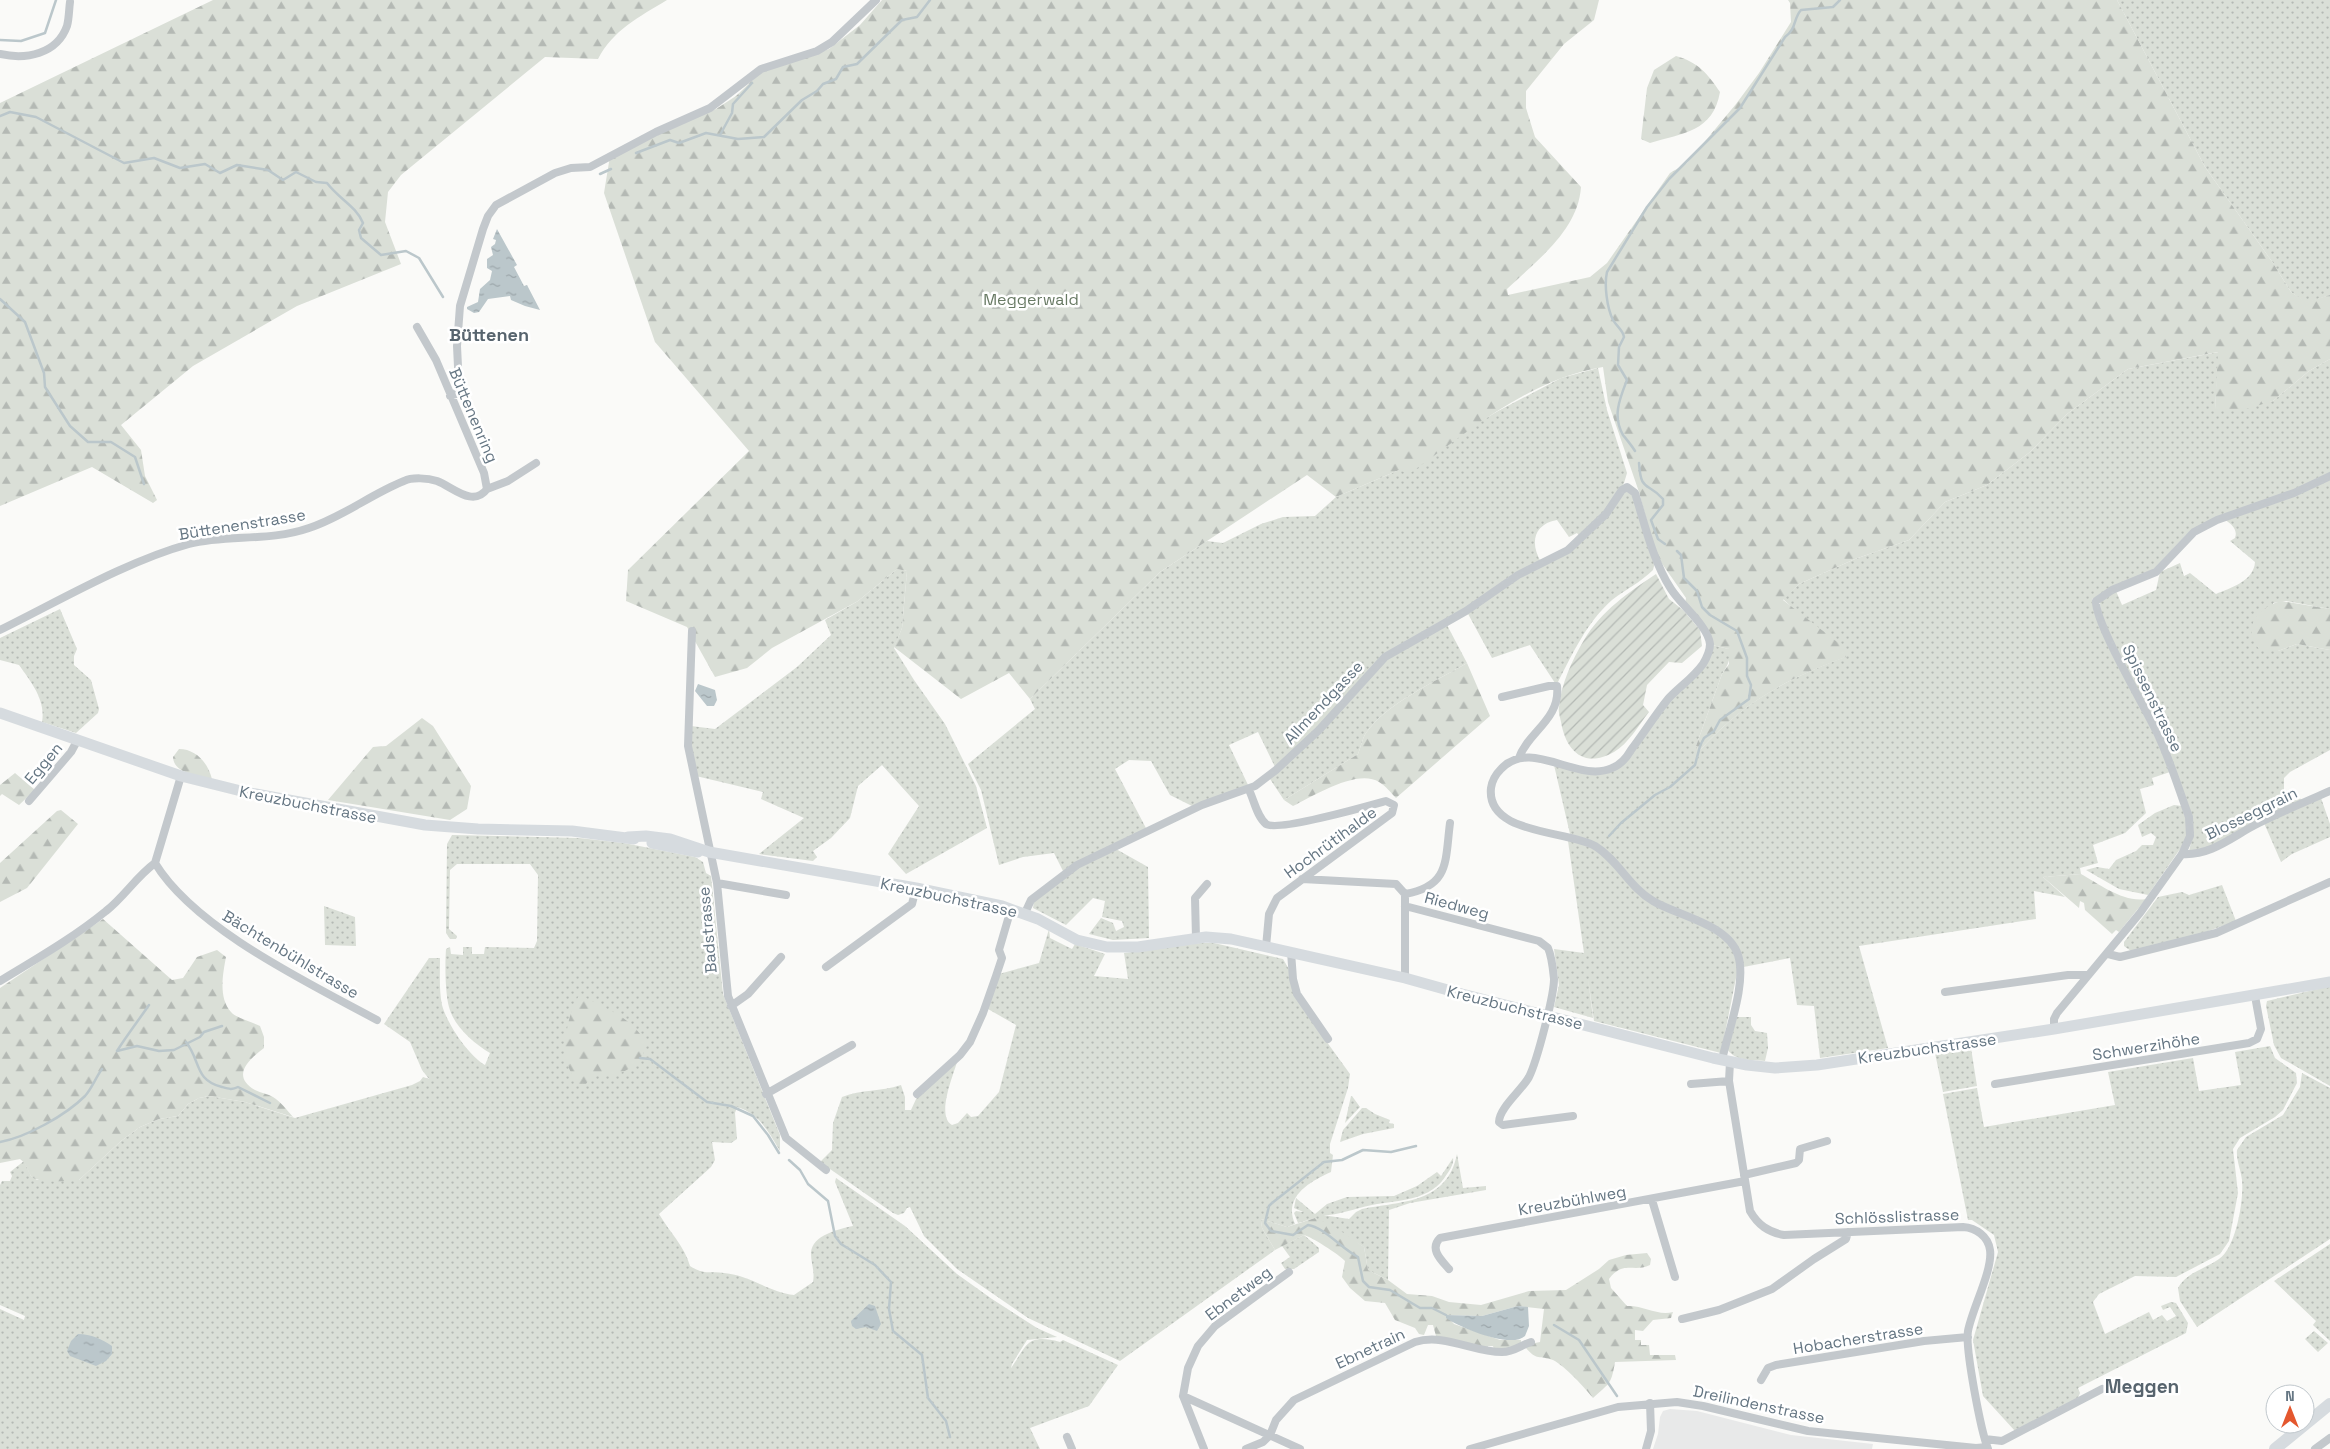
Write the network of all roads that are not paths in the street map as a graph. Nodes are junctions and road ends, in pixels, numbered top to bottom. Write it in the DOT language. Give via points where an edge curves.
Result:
graph roads {
  1 [pos="876,0"];
  2 [pos="70,2"];
  3 [pos="0,54"];
  4 [pos="417,327"];
  5 [pos="450,396"];
  6 [pos="536,463"];
  7 [pos="2330,476"];
  8 [pos="405,480"];
  9 [pos="487,489"];
  10 [pos="0,630"];
  11 [pos="692,631"];
  12 [pos="1502,697"];
  13 [pos="0,713"];
  14 [pos="77,741"];
  15 [pos="1519,758"];
  16 [pos="181,776"];
  17 [pos="1249,790"];
  18 [pos="2330,791"];
  19 [pos="29,801"];
  20 [pos="1450,823"];
  21 [pos="709,852"];
  22 [pos="2182,854"];
  23 [pos="155,863"];
  24 [pos="1302,879"];
  25 [pos="2330,882"];
  26 [pos="717,883"];
  27 [pos="1206,884"];
  28 [pos="916,888"];
  29 [pos="1405,894"];
  30 [pos="786,896"];
  31 [pos="1405,906"];
  32 [pos="1011,909"];
  33 [pos="1025,913"];
  34 [pos="1196,938"];
  35 [pos="1266,947"];
  36 [pos="1291,952"];
  37 [pos="2108,954"];
  38 [pos="781,957"];
  39 [pos="826,967"];
  40 [pos="2087,975"];
  41 [pos="1405,978"];
  42 [pos="0,981"];
  43 [pos="2330,982"];
  44 [pos="1946,992"];
  45 [pos="2255,996"];
  46 [pos="731,1006"];
  47 [pos="1546,1016"];
  48 [pos="376,1020"];
  49 [pos="2054,1030"];
  50 [pos="1328,1039"];
  51 [pos="852,1045"];
  52 [pos="1726,1061"];
  53 [pos="1729,1081"];
  54 [pos="1691,1084"];
  55 [pos="1995,1084"];
  56 [pos="766,1094"];
  57 [pos="917,1094"];
  58 [pos="1573,1116"];
  59 [pos="1828,1141"];
  60 [pos="826,1170"];
  61 [pos="1744,1178"];
  62 [pos="1652,1200"];
  63 [pos="1848,1232"];
  64 [pos="1449,1269"];
  65 [pos="1290,1272"];
  66 [pos="1675,1277"];
  67 [pos="1682,1319"];
  68 [pos="1968,1337"];
  69 [pos="1531,1342"];
  70 [pos="1761,1380"];
  71 [pos="2102,1389"];
  72 [pos="1183,1396"];
  73 [pos="1650,1403"];
  74 [pos="2330,1404"];
  75 [pos="1270,1435"];
  76 [pos="1068,1437"];
  77 [pos="1985,1438"];
  78 [pos="2330,1438"];
  79 [pos="1988,1448"];
  80 [pos="1072,1449"];
  81 [pos="1204,1449"];
  82 [pos="1246,1449"];
  83 [pos="1300,1449"];
  84 [pos="1470,1449"];
  85 [pos="1646,1449"];
  86 [pos="2276,1449"];
  87 [pos="2315,1449"];
  1 -- 5 [label="street" via="817,52 761,69 710,108 590,167 555,173 492,209 460,306 457,346 460,387 456,394"];
  2 -- 3 [label="street" via="67,25 61,38 45,51 16,58"];
  4 -- 5 [label="street, Büttenenring" via="436,360"];
  5 -- 9 [label="street, Büttenenring" via="484,474"];
  6 -- 9 [label="street, Büttenenring" via="508,481"];
  7 -- 22 [label="street, Spissenstrasse" via="2194,532 2156,572 2112,590 2096,601 2106,634 2160,738 2189,817 2190,836"];
  8 -- 9 [label="street, Büttenenring" via="436,481 470,498 482,495"];
  8 -- 10 [label="street, Büttenenstrasse" via="309,529 271,537 206,541 156,556"];
  11 -- 21 [label="street, Badstrasse" via="688,746"];
  12 -- 15 [label="street" via="1557,686 1552,711 1521,750"];
  13 -- 14 [label="street, Kreuzbuchstrasse"];
  14 -- 16 [label="street, Kreuzbuchstrasse"];
  14 -- 19 [label="street, Eggen"];
  15 -- 17 [label="street, Allmendgasse" via="1595,772 1614,768 1626,758 1668,699 1704,663 1710,644 1705,632 1668,584 1635,493 1627,487 1606,514 1568,550 1518,575 1466,611 1385,657 1319,730"];
  15 -- 52 [label="street, Schlösslistrasse" via="1502,767 1491,790 1495,806 1507,821 1571,837 1596,847 1644,896 1719,932 1734,946 1740,973"];
  16 -- 21 [label="street, Kreuzbuchstrasse" via="245,792 400,822 463,828 572,831 628,837 693,852"];
  16 -- 23 [label="street"];
  17 -- 24 [label="street, Hochrütihalde" via="1261,818 1272,827 1386,801 1394,805 1392,813"];
  17 -- 33 [label="street, Allmendgasse" via="1202,804 1077,865 1031,900"];
  18 -- 22 [label="street, Blosseggrain" via="2258,823 2215,848"];
  20 -- 29 [label="street" via="1444,870 1436,882 1421,891"];
  21 -- 26 [label="street, Badstrasse"];
  21 -- 28 [label="street, Kreuzbuchstrasse"];
  22 -- 37 [label="street, Spissenstrasse"];
  23 -- 42 [label="street" via="108,910 64,942"];
  23 -- 48 [label="street, Bächtenbühlstrasse" via="164,878 214,925"];
  24 -- 29 [label="street, Riedweg" via="1396,884"];
  24 -- 35 [label="street, Hochrütihalde" via="1277,898 1271,907"];
  25 -- 37 [label="street" via="2216,933 2120,957"];
  26 -- 30 [label="street"];
  26 -- 46 [label="street, Badstrasse" via="725,985"];
  27 -- 34 [label="street" via="1195,898"];
  28 -- 32 [label="street, Kreuzbuchstrasse"];
  28 -- 39 [label="street" via="912,904"];
  29 -- 31 [label="street, Riedweg"];
  31 -- 41 [label="street"];
  31 -- 47 [label="street, Riedweg" via="1543,942 1550,952 1554,979"];
  32 -- 33 [label="street, Kreuzbuchstrasse"];
  32 -- 57 [label="street" via="999,950 1002,958 970,1042"];
  33 -- 34 [label="street, Kreuzbuchstrasse" via="1077,940 1107,947 1138,947"];
  34 -- 35 [label="street, Kreuzbuchstrasse" via="1223,937"];
  35 -- 36 [label="street, Kreuzbuchstrasse"];
  36 -- 41 [label="street, Kreuzbuchstrasse"];
  36 -- 50 [label="street" via="1297,994"];
  37 -- 40 [label="street, Spissenstrasse"];
  38 -- 46 [label="street" via="748,994"];
  40 -- 44 [label="street"];
  40 -- 49 [label="street, Spissenstrasse" via="2057,1013"];
  41 -- 47 [label="street, Kreuzbuchstrasse"];
  43 -- 45 [label="street, Kreuzbuchstrasse"];
  45 -- 49 [label="street, Kreuzbuchstrasse"];
  45 -- 55 [label="street, Schwerzihöhe" via="2261,1031 2257,1039 2249,1043"];
  46 -- 56 [label="street, Badstrasse"];
  47 -- 52 [label="street, Kreuzbuchstrasse"];
  47 -- 58 [label="street, Riedweg" via="1528,1077 1502,1111 1499,1122 1503,1125"];
  49 -- 52 [label="street, Kreuzbuchstrasse" via="1798,1067 1763,1067"];
  51 -- 56 [label="street"];
  52 -- 53 [label="street, Schlösslistrasse"];
  53 -- 54 [label="street"];
  53 -- 61 [label="street, Schlösslistrasse"];
  56 -- 60 [label="street, Badstrasse" via="786,1138"];
  59 -- 61 [label="street, Kreuzbühlweg" via="1800,1149 1796,1163"];
  61 -- 62 [label="street, Kreuzbühlweg"];
  61 -- 63 [label="street, Schlösslistrasse" via="1755,1220 1772,1232 1784,1235"];
  62 -- 64 [label="street, Kreuzbühlweg" via="1440,1238 1436,1252"];
  62 -- 66 [label="street"];
  63 -- 67 [label="street" via="1846,1239 1772,1289 1719,1310"];
  63 -- 68 [label="street, Schlösslistrasse" via="1963,1227 1982,1235 1990,1249 1990,1257"];
  65 -- 72 [label="street, Ebnetweg" via="1204,1336 1188,1368"];
  68 -- 70 [label="street, Hobacherstrasse" via="1776,1365 1768,1368"];
  68 -- 77 [label="street, Schlösslistrasse"];
  69 -- 75 [label="street, Ebnetrain" via="1502,1352 1431,1339 1414,1342 1294,1400 1276,1420"];
  71 -- 77 [label="street" via="2002,1441"];
  72 -- 75 [label="street"];
  72 -- 81 [label="street"];
  73 -- 79 [label="street, Dreilindenstrasse" via="1688,1403 1808,1431"];
  73 -- 84 [label="street, Dreilindenstrasse" via="1574,1418"];
  73 -- 85 [label="street" via="1651,1430"];
  74 -- 86 [label="main road"];
  75 -- 82 [label="street" via="1263,1442"];
  75 -- 83 [label="street"];
  76 -- 80 [label="street"];
  77 -- 79 [label="street, Schlösslistrasse"];
  78 -- 87 [label="street"];
}
